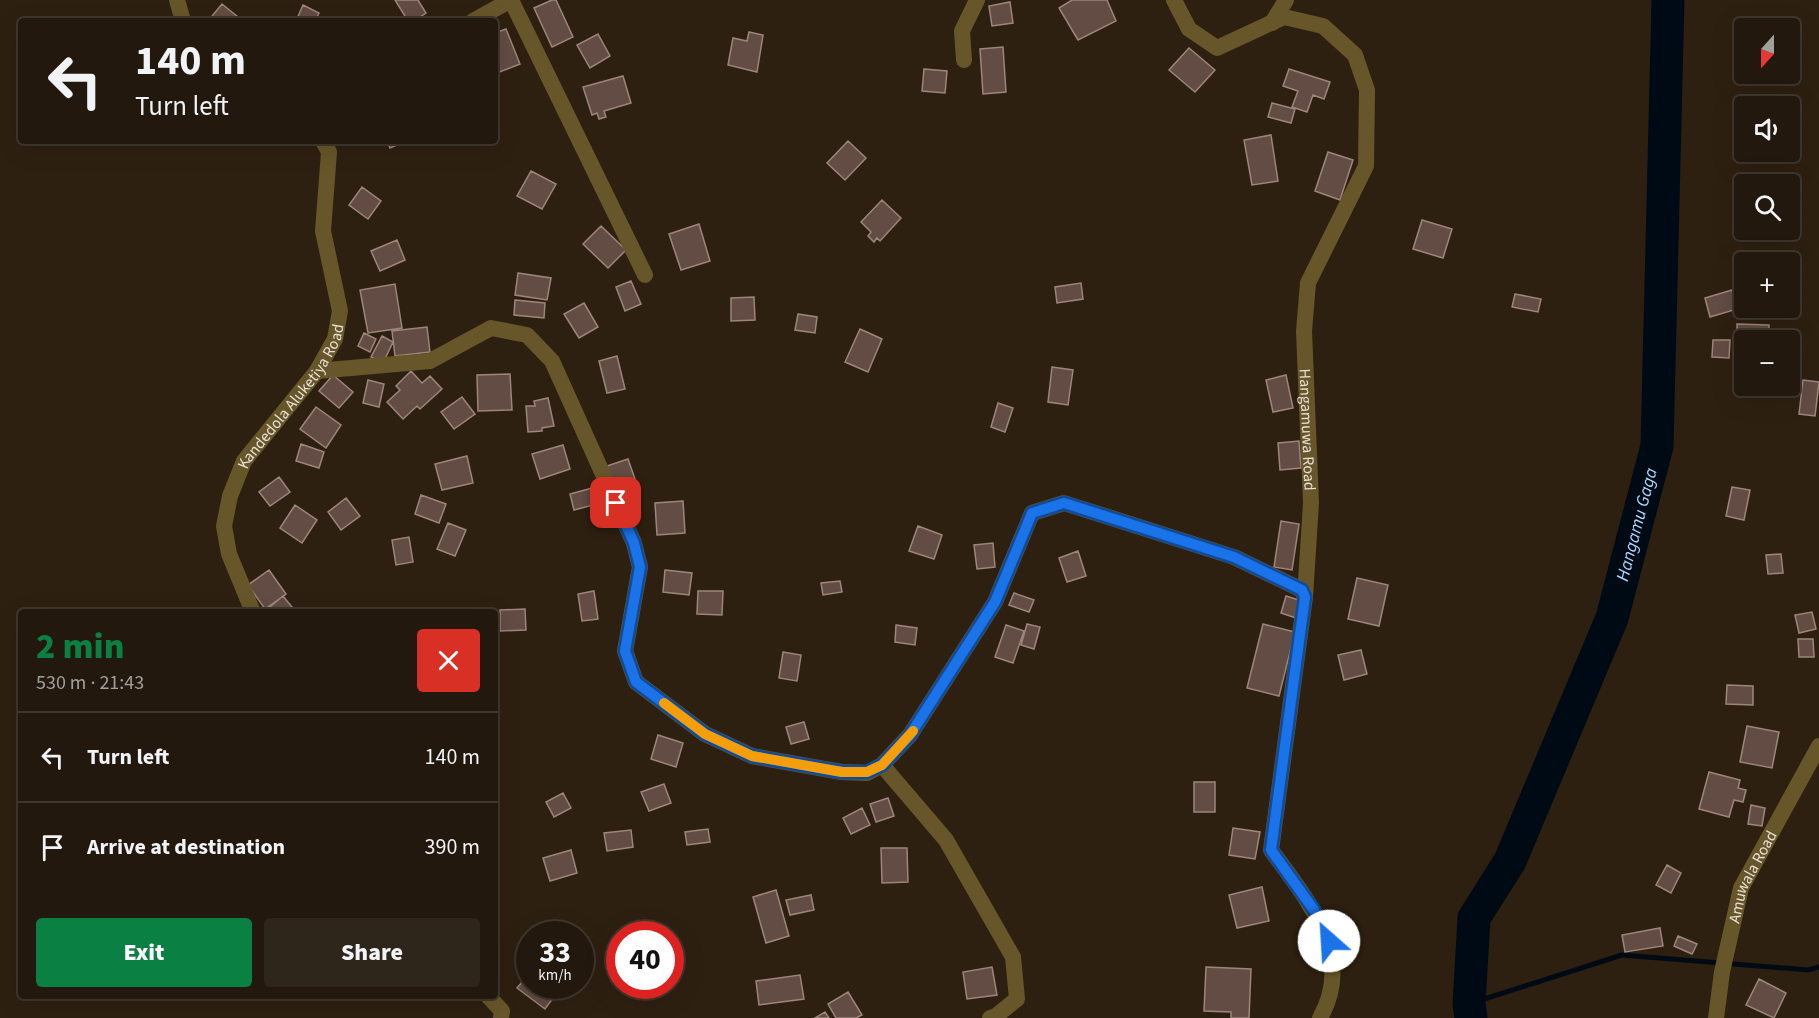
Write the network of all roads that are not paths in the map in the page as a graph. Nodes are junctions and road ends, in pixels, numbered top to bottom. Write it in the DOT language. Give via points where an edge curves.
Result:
graph roads {
  1 [pos="177,0"];
  2 [pos="511,0"];
  3 [pos="977,0"];
  4 [pos="1174,0"];
  5 [pos="1286,0"];
  6 [pos="182,18"];
  7 [pos="478,18"];
  8 [pos="1272,23"];
  9 [pos="964,60"];
  10 [pos="325,144"];
  11 [pos="645,274"];
  12 [pos="317,371"];
  13 [pos="1305,597"];
  14 [pos="252,609"];
  15 [pos="1819,746"];
  16 [pos="882,765"];
  17 [pos="491,999"];
  18 [pos="501,1018"];
  19 [pos="990,1018"];
  20 [pos="1320,1018"];
  21 [pos="1716,1018"];
  1 -- 6 [label="street"];
  2 -- 7 [label="street"];
  2 -- 11 [label="street"];
  3 -- 9 [label="street" via="962,31"];
  4 -- 8 [label="street, Hangamuwa Road" via="1189,29 1217,48"];
  5 -- 8 [label="street"];
  8 -- 13 [label="street, Hangamuwa Road" via="1284,17 1323,26 1354,54 1367,90 1366,166 1308,283 1304,331 1311,503"];
  10 -- 12 [label="street, Kandedola Aluketiya Road" via="329,152 323,231 340,311 335,339"];
  12 -- 14 [label="street, Kandedola Aluketiya Road" via="244,461 230,496 224,526 229,554"];
  12 -- 16 [label="street" via="429,361 491,328 526,335 552,362 634,543 640,567 625,651 636,682 705,734 752,756 842,772 867,772"];
  13 -- 16 [label="street" via="1302,590 1234,557 1064,503 1032,513 995,602 910,735"];
  13 -- 20 [label="street, Hangamuwa Road" via="1271,850 1314,910 1329,941 1334,975 1329,1004"];
  15 -- 21 [label="street, Amuwala Road" via="1741,888"];
  16 -- 19 [label="street" via="946,840 1013,957 1017,999"];
  17 -- 18 [label="street" via="502,1011"];
}
